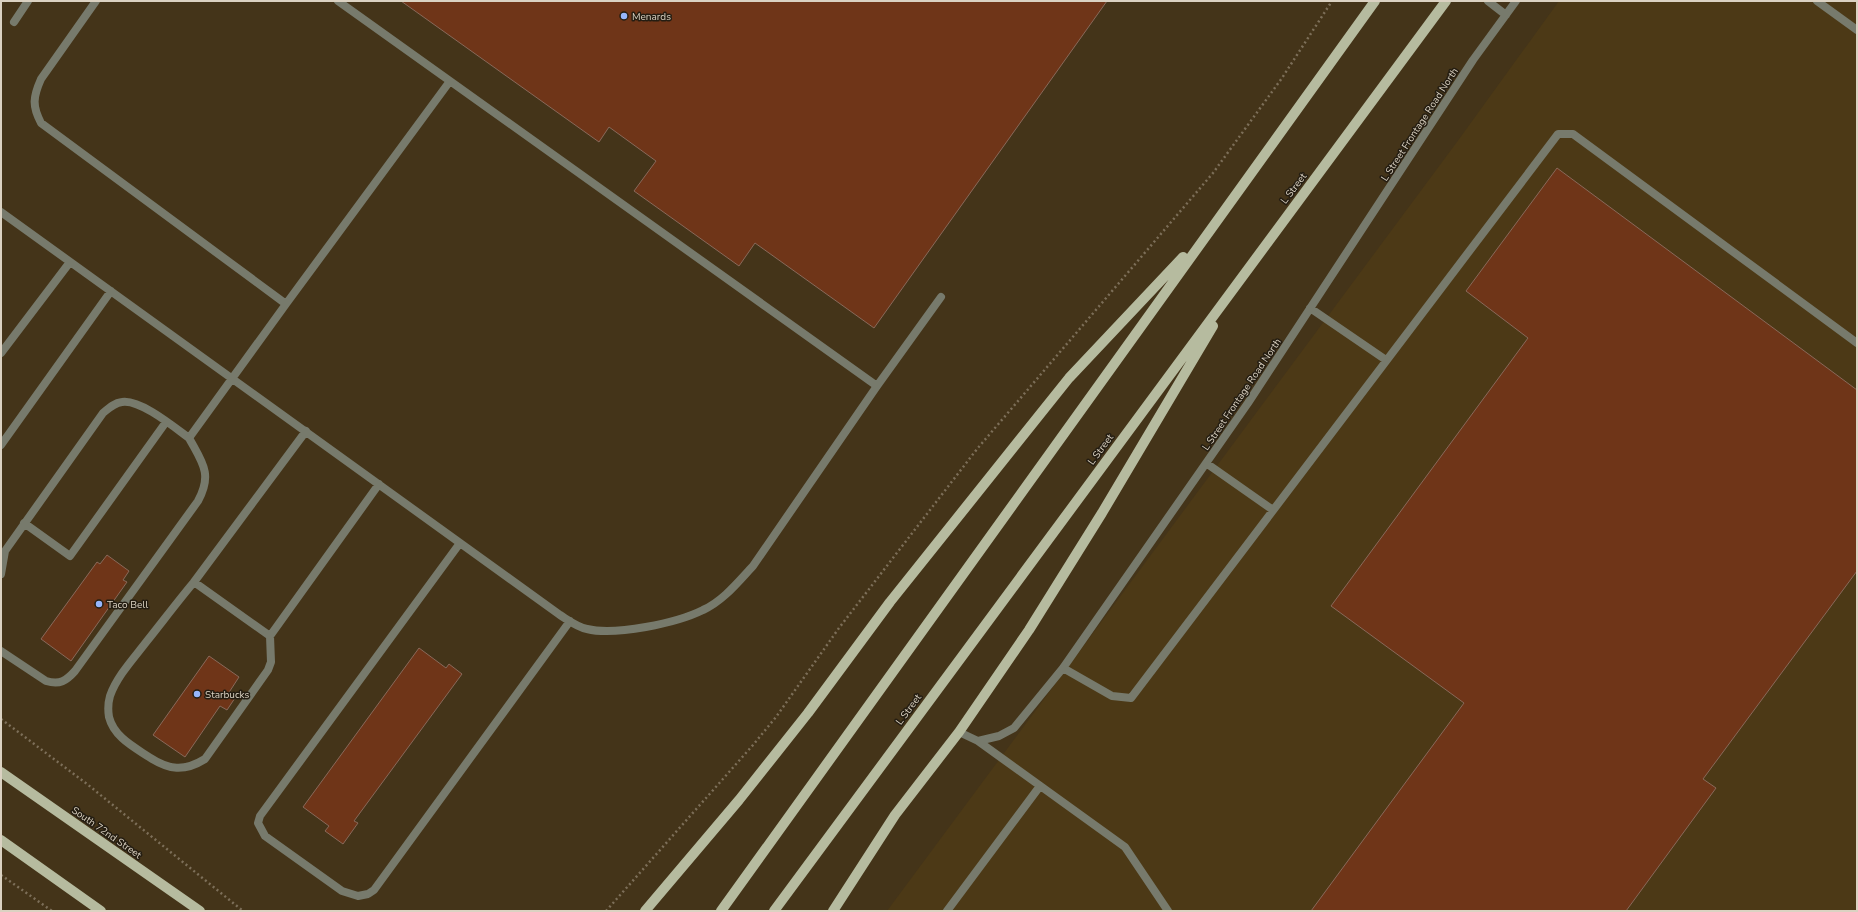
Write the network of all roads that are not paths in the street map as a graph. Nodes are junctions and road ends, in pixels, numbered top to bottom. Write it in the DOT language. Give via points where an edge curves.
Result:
graph roads {
  1 [pos="28,1"];
  2 [pos="96,1"];
  3 [pos="338,1"];
  4 [pos="1375,1"];
  5 [pos="1446,1"];
  6 [pos="1488,1"];
  7 [pos="1516,1"];
  8 [pos="1817,1"];
  9 [pos="1506,15"];
  10 [pos="14,22"];
  11 [pos="1857,30"];
  12 [pos="450,81"];
  13 [pos="1,212"];
  14 [pos="1210,229"];
  15 [pos="70,262"];
  16 [pos="1240,279"];
  17 [pos="111,291"];
  18 [pos="941,297"];
  19 [pos="286,304"];
  20 [pos="1310,308"];
  21 [pos="1857,343"];
  22 [pos="1,353"];
  23 [pos="1386,360"];
  24 [pos="233,379"];
  25 [pos="877,386"];
  26 [pos="166,422"];
  27 [pos="306,431"];
  28 [pos="189,438"];
  29 [pos="1,445"];
  30 [pos="1206,462"];
  31 [pos="379,484"];
  32 [pos="1273,510"];
  33 [pos="24,523"];
  34 [pos="460,543"];
  35 [pos="1,574"];
  36 [pos="194,582"];
  37 [pos="570,621"];
  38 [pos="270,636"];
  39 [pos="1,651"];
  40 [pos="1063,668"];
  41 [pos="959,732"];
  42 [pos="978,741"];
  43 [pos="1,772"];
  44 [pos="1040,786"];
  45 [pos="1,840"];
  46 [pos="101,911"];
  47 [pos="200,911"];
  48 [pos="645,911"];
  49 [pos="721,911"];
  50 [pos="774,911"];
  51 [pos="833,911"];
  52 [pos="948,911"];
  53 [pos="1168,911"];
  1 -- 10 [label="lane"];
  2 -- 19 [label="lane" via="40,79 34,100 35,111 42,123"];
  3 -- 12 [label="lane"];
  4 -- 14 [label="main road"];
  5 -- 16 [label="main road, L Street"];
  6 -- 9 [label="lane"];
  7 -- 9 [label="lane, L Street Frontage Road North"];
  8 -- 11 [label="lane"];
  9 -- 20 [label="lane, L Street Frontage Road North" via="1473,60"];
  12 -- 19 [label="lane"];
  12 -- 25 [label="lane"];
  13 -- 15 [label="lane"];
  14 -- 48 [label="main road" via="1069,378 890,602 808,713 739,800"];
  14 -- 49 [label="main road"];
  15 -- 17 [label="lane"];
  15 -- 22 [label="lane"];
  16 -- 41 [label="main road" via="1102,514 1029,630"];
  16 -- 50 [label="main road, L Street"];
  17 -- 24 [label="lane"];
  17 -- 29 [label="lane"];
  18 -- 25 [label="lane"];
  19 -- 24 [label="lane"];
  20 -- 23 [label="lane"];
  20 -- 30 [label="lane, L Street Frontage Road North"];
  21 -- 23 [label="lane" via="1573,134 1558,134"];
  23 -- 32 [label="lane"];
  24 -- 27 [label="lane"];
  24 -- 28 [label="lane"];
  25 -- 37 [label="lane" via="753,566 730,592 703,610 672,621 618,632 586,629"];
  26 -- 28 [label="lane"];
  26 -- 33 [label="lane" via="133,403 112,405 103,413"];
  26 -- 33 [label="lane" via="70,556"];
  27 -- 31 [label="lane"];
  27 -- 36 [label="lane"];
  28 -- 39 [label="lane" via="206,473 204,491 75,671 62,682 46,681"];
  30 -- 32 [label="lane"];
  30 -- 40 [label="lane, L Street Frontage Road North"];
  31 -- 34 [label="lane"];
  31 -- 38 [label="lane"];
  32 -- 40 [label="lane" via="1131,698 1112,696"];
  33 -- 35 [label="lane" via="5,551"];
  34 -- 37 [label="lane"];
  34 -- 37 [label="lane" via="260,816 258,823 265,836 342,892 358,896 374,890"];
  36 -- 38 [label="lane"];
  36 -- 38 [label="lane" via="136,654 110,698 109,716 112,724 135,748 157,762 175,768 194,766 205,759 268,670 271,662"];
  40 -- 42 [label="lane, L Street Frontage Road North" via="1014,728 999,736"];
  41 -- 42 [label="lane"];
  41 -- 51 [label="main road" via="895,815"];
  42 -- 44 [label="lane"];
  43 -- 47 [label="main road, South 72nd Street"];
  44 -- 52 [label="lane"];
  44 -- 53 [label="lane" via="1125,848"];
  45 -- 46 [label="main road"];
}
